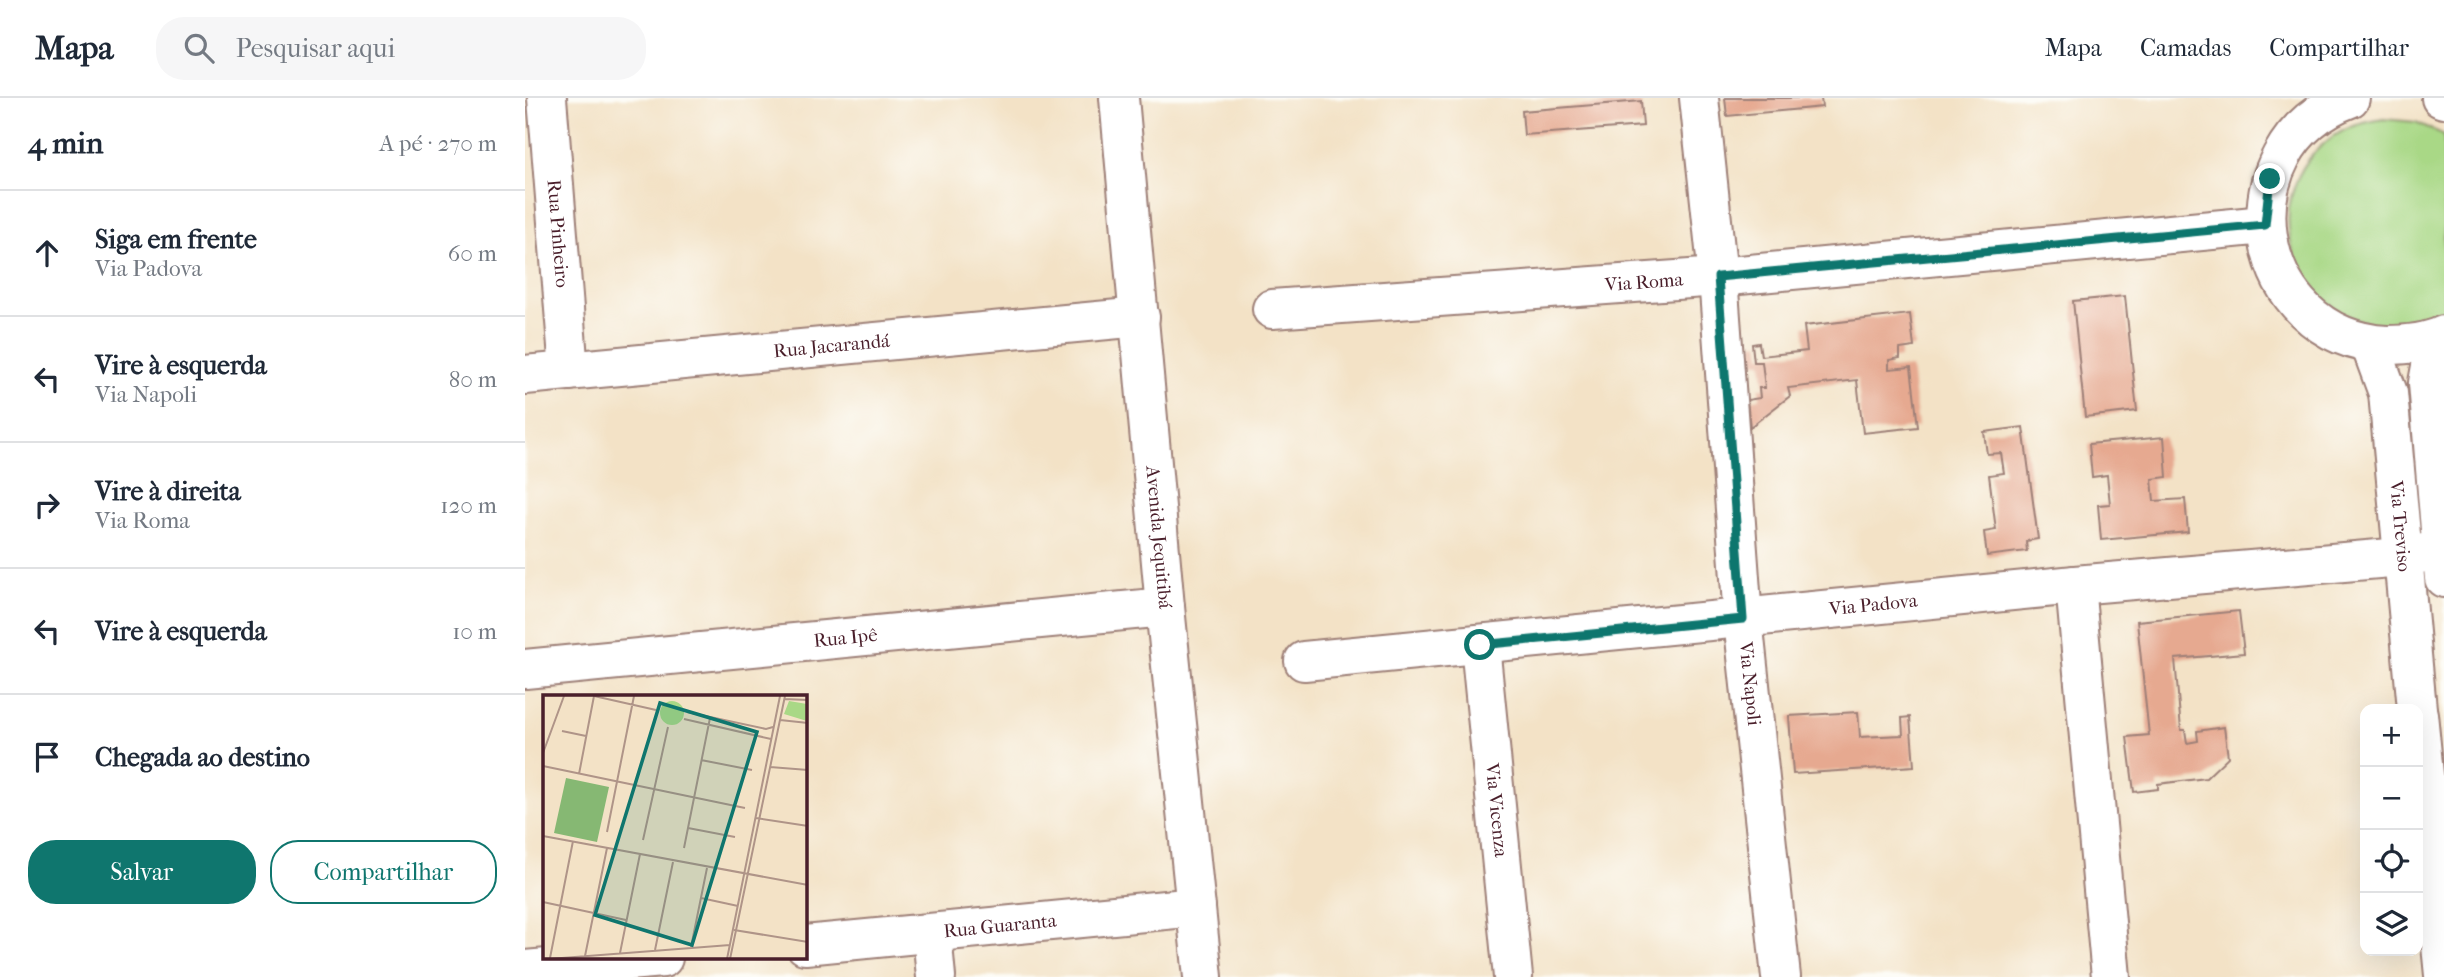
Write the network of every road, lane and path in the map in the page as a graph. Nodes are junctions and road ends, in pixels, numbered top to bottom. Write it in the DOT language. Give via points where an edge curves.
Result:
graph roads {
  1 [pos="547,98"];
  2 [pos="1119,98"];
  3 [pos="1699,98"];
  4 [pos="2350,98"];
  5 [pos="2265,225"];
  6 [pos="1718,277"];
  7 [pos="1272,309"];
  8 [pos="1140,317"];
  9 [pos="2440,337"];
  10 [pos="2370,344"];
  11 [pos="569,370"];
  12 [pos="525,376"];
  13 [pos="2402,556"];
  14 [pos="2443,564"];
  15 [pos="2075,585"];
  16 [pos="1165,607"];
  17 [pos="1743,619"];
  18 [pos="1480,645"];
  19 [pos="1304,661"];
  20 [pos="525,669"];
  21 [pos="2417,704"];
  22 [pos="2423,765"];
  23 [pos="1196,907"];
  24 [pos="932,934"];
  25 [pos="807,945"];
  26 [pos="640,960"];
  27 [pos="525,970"];
  28 [pos="2444,975"];
  29 [pos="936,977"];
  30 [pos="1203,977"];
  31 [pos="1513,977"];
  32 [pos="1781,977"];
  33 [pos="2112,977"];
  1 -- 11 [label="street, Rua Pinheiro"];
  2 -- 8 [label="street, Avenida Jequitibá"];
  3 -- 6 [label="street, Via Napoli"];
  4 -- 5 [label="street" via="2327,106 2292,137 2270,179"];
  5 -- 6 [label="street, Via Roma"];
  5 -- 10 [label="street" via="2274,267 2297,302 2330,330"];
  6 -- 7 [label="street, Via Roma"];
  6 -- 17 [label="street, Via Napoli"];
  8 -- 11 [label="street, Rua Jacarandá"];
  8 -- 16 [label="street, Avenida Jequitibá"];
  9 -- 10 [label="street" via="2403,345"];
  9 -- 14 [label="street, Via Treviso" via="2428,383"];
  10 -- 13 [label="street, Via Treviso" via="2388,393"];
  11 -- 12 [label="street, Rua Jacarandá"];
  13 -- 14 [label="street, Via Padova"];
  13 -- 15 [label="street, Via Padova"];
  13 -- 21 [label="street, Via Treviso"];
  15 -- 17 [label="street, Via Padova"];
  15 -- 33 [label="street"];
  16 -- 20 [label="street, Rua Ipê"];
  16 -- 23 [label="street, Avenida Jequitibá"];
  17 -- 18 [label="street, Via Padova"];
  17 -- 32 [label="street, Via Napoli"];
  18 -- 19 [label="street, Via Padova"];
  18 -- 31 [label="street, Via Vicenza"];
  22 -- 28 [label="street"];
  23 -- 24 [label="street, Rua Guaranta"];
  23 -- 30 [label="street, Avenida Jequitibá"];
  24 -- 25 [label="street, Rua Guaranta"];
  24 -- 29 [label="street"];
  26 -- 27 [label="street"];
}
